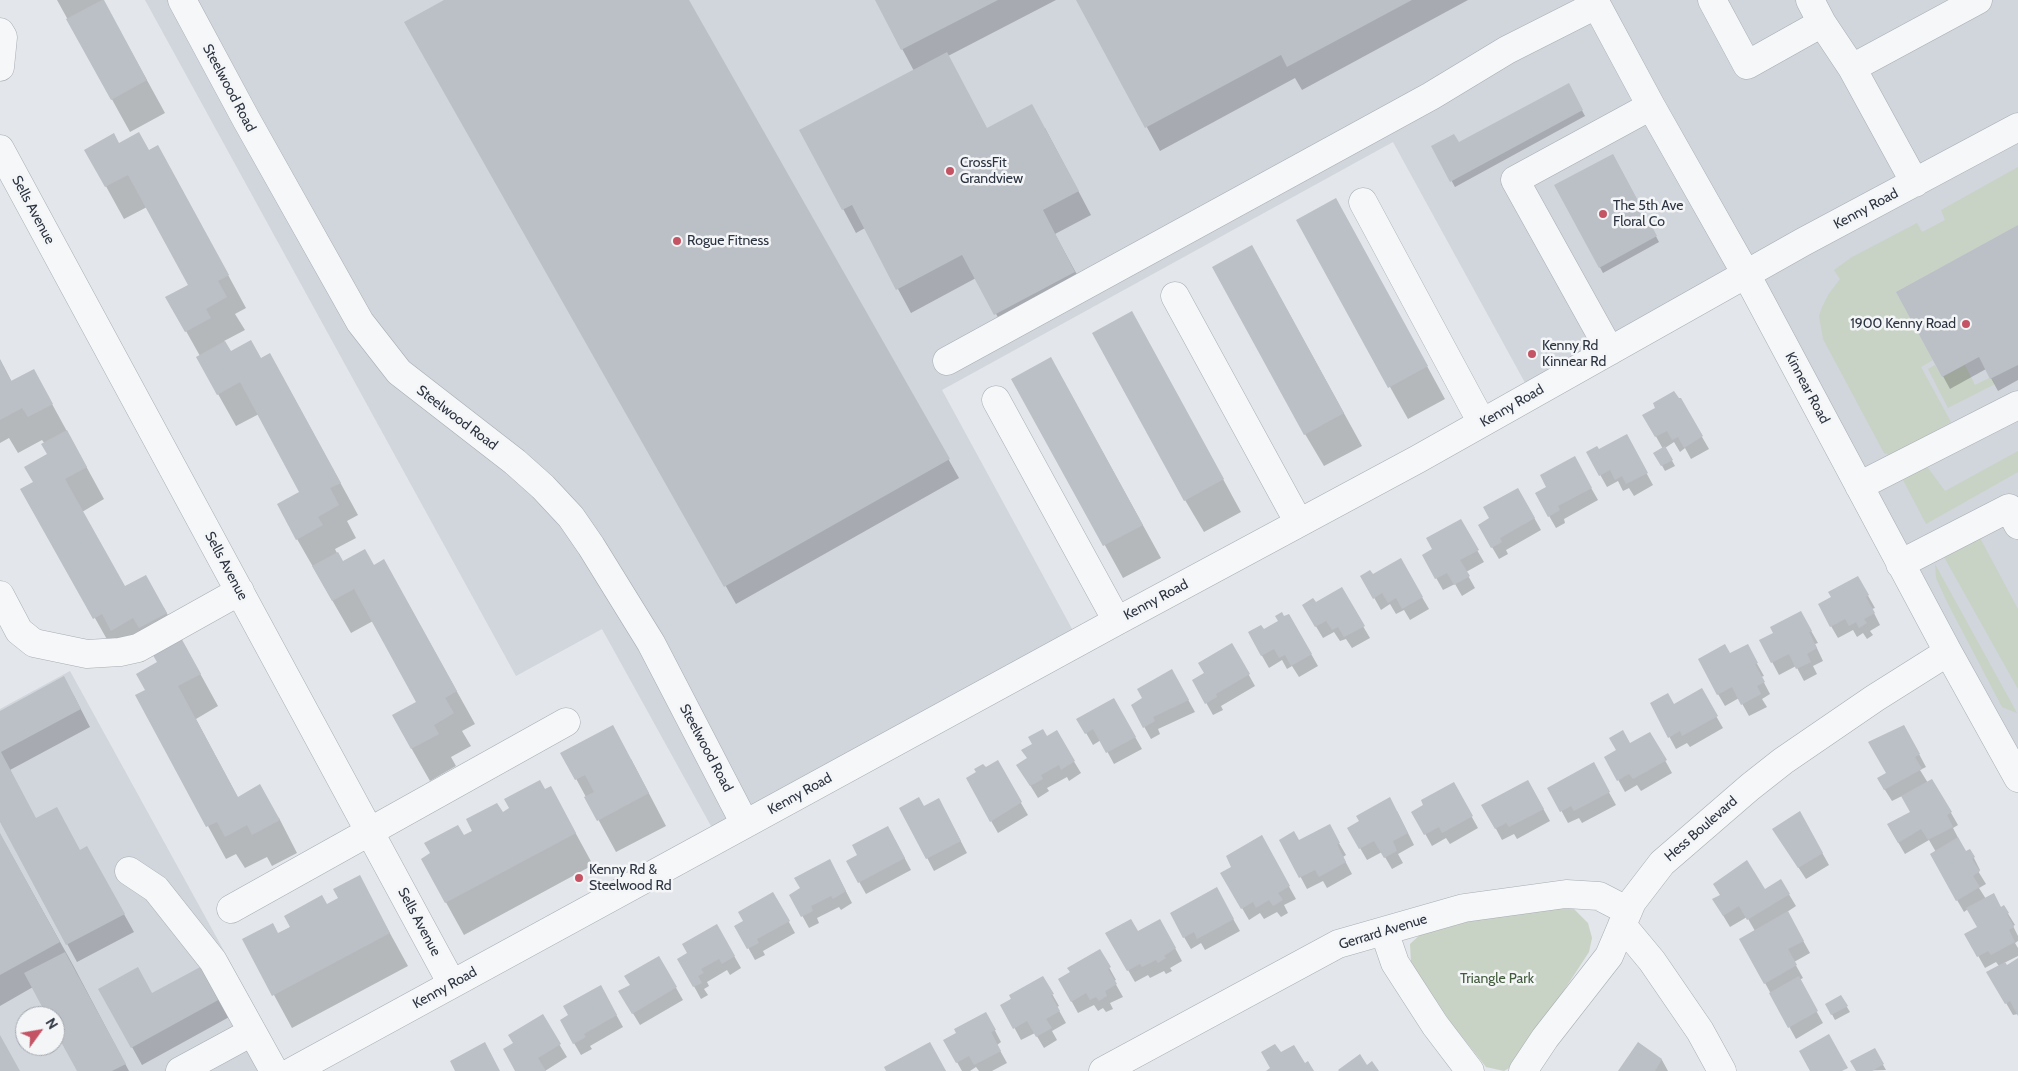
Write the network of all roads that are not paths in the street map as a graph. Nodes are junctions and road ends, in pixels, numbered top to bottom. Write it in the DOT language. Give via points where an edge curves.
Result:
graph roads {
  1 [pos="182,0"];
  2 [pos="1712,0"];
  3 [pos="1978,0"];
  4 [pos="1595,2"];
  5 [pos="1816,11"];
  6 [pos="0,32"];
  7 [pos="0,67"];
  8 [pos="1852,68"];
  9 [pos="1651,106"];
  10 [pos="2018,127"];
  11 [pos="3,160"];
  12 [pos="1915,183"];
  13 [pos="1363,202"];
  14 [pos="1746,274"];
  15 [pos="1175,296"];
  16 [pos="1610,351"];
  17 [pos="947,361"];
  18 [pos="996,400"];
  19 [pos="2018,405"];
  20 [pos="1482,423"];
  21 [pos="1859,486"];
  22 [pos="1299,523"];
  23 [pos="2018,525"];
  24 [pos="1900,564"];
  25 [pos="240,591"];
  26 [pos="0,595"];
  27 [pos="1117,621"];
  28 [pos="1948,652"];
  29 [pos="566,722"];
  30 [pos="2010,745"];
  31 [pos="2018,778"];
  32 [pos="745,824"];
  33 [pos="370,830"];
  34 [pos="129,871"];
  35 [pos="231,909"];
  36 [pos="1625,918"];
  37 [pos="1384,931"];
  38 [pos="452,984"];
  39 [pos="252,1032"];
  40 [pos="180,1071"];
  41 [pos="274,1071"];
  42 [pos="293,1071"];
  43 [pos="1103,1071"];
  44 [pos="1470,1071"];
  45 [pos="1523,1071"];
  46 [pos="1722,1071"];
  1 -- 32 [label="street, Steelwood Road" via="360,322 399,372 515,462 571,517 650,643"];
  2 -- 5 [label="street" via="1747,65"];
  3 -- 8 [label="street"];
  4 -- 9 [label="street, Kinnear Road"];
  4 -- 17 [label="street" via="1431,96"];
  5 -- 8 [label="street"];
  6 -- 7 [label="street" via="3,37"];
  8 -- 12 [label="street"];
  9 -- 14 [label="street, Kinnear Road"];
  9 -- 16 [label="street" via="1514,180"];
  10 -- 12 [label="street, Kenny Road"];
  11 -- 25 [label="street, Sells Avenue"];
  12 -- 14 [label="street, Kenny Road"];
  13 -- 20 [label="street"];
  14 -- 16 [label="street, Kenny Road"];
  14 -- 21 [label="street, Kinnear Road"];
  15 -- 22 [label="street"];
  16 -- 20 [label="street, Kenny Road"];
  18 -- 27 [label="street"];
  19 -- 21 [label="street"];
  20 -- 22 [label="street, Kenny Road"];
  21 -- 24 [label="street, Kinnear Road"];
  22 -- 27 [label="street, Kenny Road"];
  23 -- 24 [label="street" via="2009,508"];
  24 -- 28 [label="street, Kinnear Road"];
  25 -- 26 [label="street" via="138,648 87,654 34,643 19,631"];
  25 -- 33 [label="street, Sells Avenue"];
  27 -- 32 [label="street, Kenny Road"];
  28 -- 30 [label="street, Kinnear Road"];
  28 -- 36 [label="street, Hess Boulevard" via="1874,698 1750,787 1662,863 1632,902"];
  29 -- 33 [label="street"];
  30 -- 31 [label="street, Kinnear Road"];
  32 -- 38 [label="street, Kenny Road"];
  33 -- 35 [label="street"];
  33 -- 38 [label="street, Sells Avenue"];
  34 -- 39 [label="street" via="156,889 189,929 213,961"];
  36 -- 37 [label="street, Gerrard Avenue" via="1599,896 1566,894 1464,908"];
  36 -- 45 [label="street, Hess Boulevard" via="1609,956"];
  36 -- 46 [label="street" via="1700,1030"];
  37 -- 43 [label="street, Gerrard Avenue" via="1338,944"];
  37 -- 44 [label="street" via="1395,963 1435,1025"];
  38 -- 42 [label="street, Kenny Road"];
  39 -- 40 [label="street"];
  39 -- 41 [label="street"];
}
